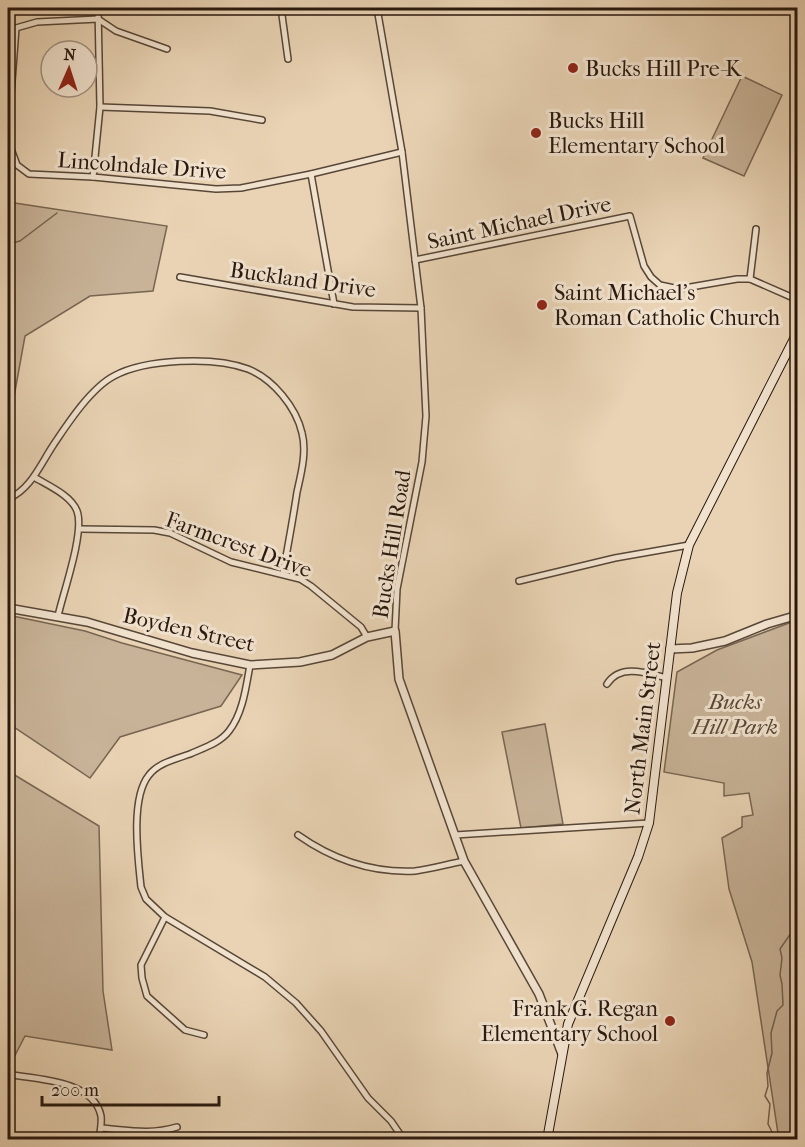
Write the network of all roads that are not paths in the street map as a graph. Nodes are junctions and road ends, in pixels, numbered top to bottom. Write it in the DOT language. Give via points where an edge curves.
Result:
graph roads {
  1 [pos="98,8"];
  2 [pos="281,8"];
  3 [pos="377,8"];
  4 [pos="98,19"];
  5 [pos="8,28"];
  6 [pos="16,28"];
  7 [pos="167,49"];
  8 [pos="288,59"];
  9 [pos="100,107"];
  10 [pos="262,120"];
  11 [pos="8,121"];
  12 [pos="402,152"];
  13 [pos="311,174"];
  14 [pos="93,177"];
  15 [pos="756,229"];
  16 [pos="415,260"];
  17 [pos="180,278"];
  18 [pos="750,279"];
  19 [pos="798,300"];
  20 [pos="334,304"];
  21 [pos="422,308"];
  22 [pos="798,331"];
  23 [pos="34,477"];
  24 [pos="8,499"];
  25 [pos="80,529"];
  26 [pos="689,545"];
  27 [pos="283,573"];
  28 [pos="519,581"];
  29 [pos="8,608"];
  30 [pos="798,615"];
  31 [pos="57,616"];
  32 [pos="394,631"];
  33 [pos="368,637"];
  34 [pos="670,649"];
  35 [pos="250,665"];
  36 [pos="667,678"];
  37 [pos="607,684"];
  38 [pos="649,823"];
  39 [pos="298,835"];
  40 [pos="455,835"];
  41 [pos="465,861"];
  42 [pos="165,917"];
  43 [pos="204,1035"];
  44 [pos="562,1054"];
  45 [pos="12,1076"];
  46 [pos="177,1127"];
  47 [pos="101,1128"];
  48 [pos="99,1140"];
  49 [pos="404,1140"];
  50 [pos="547,1140"];
  1 -- 4 [label="street"];
  2 -- 8 [label="street"];
  3 -- 12 [label="street, Bucks Hill Road"];
  4 -- 6 [label="street" via="37,22"];
  4 -- 7 [label="street" via="116,31"];
  4 -- 9 [label="street"];
  5 -- 6 [label="street"];
  6 -- 11 [label="street, Lincolndale Drive"];
  9 -- 10 [label="street" via="210,111"];
  9 -- 14 [label="street"];
  11 -- 14 [label="street, Lincolndale Drive" via="17,165 29,174"];
  12 -- 13 [label="street, Lincolndale Drive"];
  12 -- 16 [label="street, Bucks Hill Road"];
  13 -- 14 [label="street, Lincolndale Drive" via="216,189"];
  13 -- 20 [label="street"];
  15 -- 18 [label="street"];
  16 -- 18 [label="street, Saint Michael Drive" via="630,216 644,266 660,285 679,289"];
  16 -- 21 [label="street, Bucks Hill Road"];
  17 -- 20 [label="street, Buckland Drive"];
  18 -- 19 [label="street"];
  20 -- 21 [label="street, Buckland Drive" via="353,308"];
  21 -- 32 [label="street, Bucks Hill Road" via="425,428 397,589"];
  22 -- 26 [label="main road, North Main Street"];
  23 -- 24 [label="street"];
  23 -- 25 [label="street" via="63,495 77,510"];
  23 -- 27 [label="street" via="87,399 113,376 182,361 248,369 271,383 292,409 303,434 303,459"];
  25 -- 27 [label="street, Farmcrest Drive" via="170,533 231,562"];
  25 -- 31 [label="street"];
  26 -- 28 [label="street"];
  26 -- 34 [label="main road, North Main Street" via="677,593"];
  27 -- 33 [label="street, Farmcrest Drive" via="311,586"];
  29 -- 31 [label="street, Boyden Street"];
  30 -- 34 [label="street" via="725,641"];
  31 -- 35 [label="street, Boyden Street"];
  32 -- 33 [label="street, Boyden Street"];
  32 -- 40 [label="street, Bucks Hill Road" via="399,679"];
  33 -- 35 [label="street, Boyden Street" via="332,655 300,662"];
  34 -- 36 [label="main road, North Main Street"];
  35 -- 42 [label="street" via="242,703 225,736 159,766 141,786 137,798 141,887 146,899"];
  36 -- 37 [label="street" via="629,671 617,673"];
  36 -- 38 [label="main road, North Main Street"];
  38 -- 40 [label="street"];
  38 -- 44 [label="main road, North Main Street" via="568,1024"];
  39 -- 41 [label="street" via="314,847 380,871 417,870"];
  40 -- 41 [label="street, Bucks Hill Road"];
  41 -- 44 [label="street, Bucks Hill Road" via="539,994"];
  42 -- 43 [label="street" via="141,964 147,996 185,1030"];
  42 -- 49 [label="street" via="265,977 296,1003"];
  44 -- 50 [label="main road, North Main Street"];
  45 -- 47 [label="street" via="59,1082 82,1091 97,1107"];
  46 -- 47 [label="street" via="161,1132"];
  47 -- 48 [label="street"];
}
